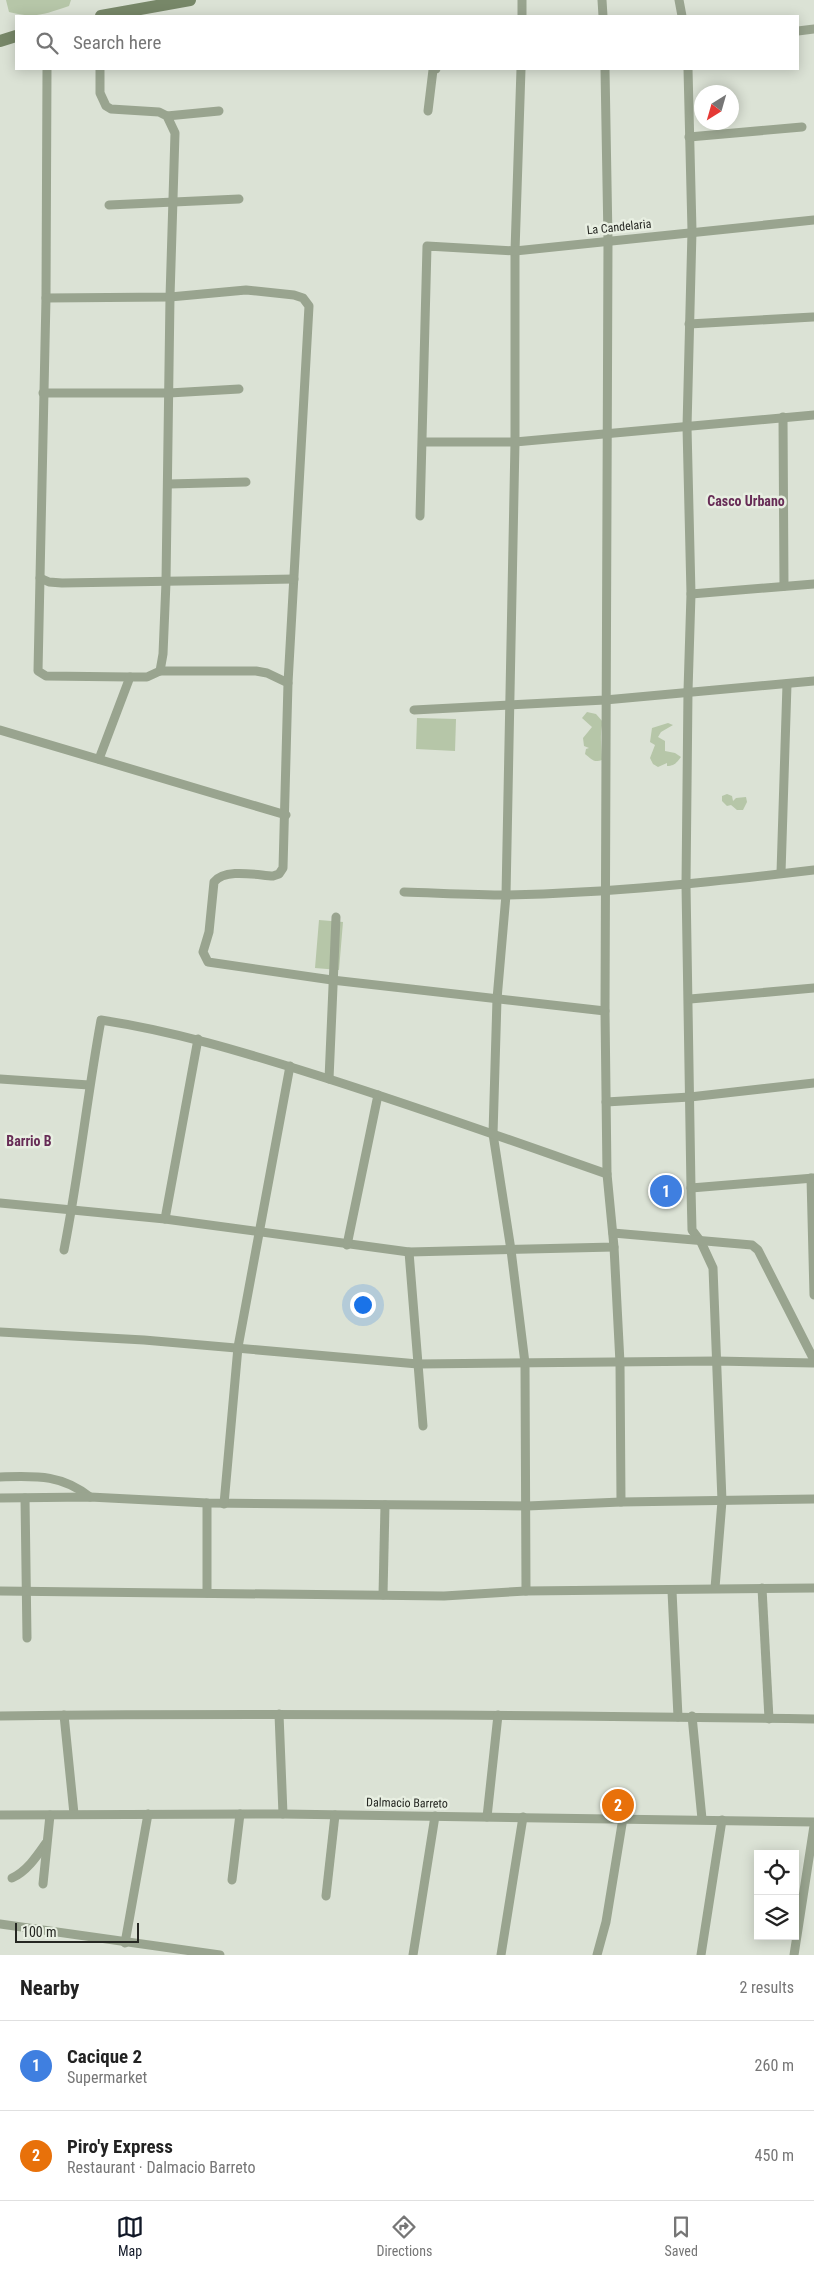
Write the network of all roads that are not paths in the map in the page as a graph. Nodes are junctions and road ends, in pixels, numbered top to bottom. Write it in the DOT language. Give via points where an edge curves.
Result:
graph roads {
  1 [pos="190,0"];
  2 [pos="522,0"];
  3 [pos="602,0"];
  4 [pos="679,0"];
  5 [pos="107,15"];
  6 [pos="522,15"];
  7 [pos="603,15"];
  8 [pos="682,15"];
  9 [pos="814,29"];
  10 [pos="799,31"];
  11 [pos="15,36"];
  12 [pos="0,41"];
  13 [pos="47,70"];
  14 [pos="100,70"];
  15 [pos="433,70"];
  16 [pos="521,70"];
  17 [pos="605,70"];
  18 [pos="688,70"];
  19 [pos="219,111"];
  20 [pos="428,111"];
  21 [pos="167,116"];
  22 [pos="802,127"];
  23 [pos="689,137"];
  24 [pos="239,199"];
  25 [pos="173,201"];
  26 [pos="109,204"];
  27 [pos="814,220"];
  28 [pos="692,231"];
  29 [pos="608,240"];
  30 [pos="514,251"];
  31 [pos="170,297"];
  32 [pos="46,298"];
  33 [pos="813,317"];
  34 [pos="690,324"];
  35 [pos="239,389"];
  36 [pos="43,393"];
  37 [pos="169,393"];
  38 [pos="814,415"];
  39 [pos="783,417"];
  40 [pos="687,427"];
  41 [pos="607,434"];
  42 [pos="423,442"];
  43 [pos="515,442"];
  44 [pos="246,482"];
  45 [pos="168,484"];
  46 [pos="420,516"];
  47 [pos="40,578"];
  48 [pos="294,579"];
  49 [pos="166,582"];
  50 [pos="814,584"];
  51 [pos="784,586"];
  52 [pos="691,594"];
  53 [pos="160,671"];
  54 [pos="130,677"];
  55 [pos="814,681"];
  56 [pos="288,684"];
  57 [pos="786,684"];
  58 [pos="688,691"];
  59 [pos="605,700"];
  60 [pos="510,706"];
  61 [pos="414,710"];
  62 [pos="0,730"];
  63 [pos="99,759"];
  64 [pos="286,815"];
  65 [pos="814,870"];
  66 [pos="781,874"];
  67 [pos="686,885"];
  68 [pos="606,891"];
  69 [pos="404,892"];
  70 [pos="506,895"];
  71 [pos="336,917"];
  72 [pos="332,980"];
  73 [pos="814,988"];
  74 [pos="497,999"];
  75 [pos="690,999"];
  76 [pos="605,1011"];
  77 [pos="198,1039"];
  78 [pos="290,1066"];
  79 [pos="0,1079"];
  80 [pos="329,1079"];
  81 [pos="814,1083"];
  82 [pos="89,1085"];
  83 [pos="378,1095"];
  84 [pos="690,1097"];
  85 [pos="606,1102"];
  86 [pos="493,1134"];
  87 [pos="607,1174"];
  88 [pos="813,1178"];
  89 [pos="691,1188"];
  90 [pos="0,1203"];
  91 [pos="72,1208"];
  92 [pos="165,1219"];
  93 [pos="258,1232"];
  94 [pos="613,1233"];
  95 [pos="701,1242"];
  96 [pos="347,1245"];
  97 [pos="614,1247"];
  98 [pos="64,1250"];
  99 [pos="511,1250"];
  100 [pos="409,1252"];
  101 [pos="814,1295"];
  102 [pos="0,1332"];
  103 [pos="238,1348"];
  104 [pos="716,1361"];
  105 [pos="814,1361"];
  106 [pos="525,1363"];
  107 [pos="620,1363"];
  108 [pos="418,1364"];
  109 [pos="423,1426"];
  110 [pos="0,1476"];
  111 [pos="90,1497"];
  112 [pos="0,1498"];
  113 [pos="25,1498"];
  114 [pos="814,1499"];
  115 [pos="722,1501"];
  116 [pos="621,1502"];
  117 [pos="207,1503"];
  118 [pos="224,1504"];
  119 [pos="385,1505"];
  120 [pos="526,1506"];
  121 [pos="715,1588"];
  122 [pos="762,1588"];
  123 [pos="814,1588"];
  124 [pos="0,1591"];
  125 [pos="526,1591"];
  126 [pos="672,1591"];
  127 [pos="25,1592"];
  128 [pos="207,1593"];
  129 [pos="383,1595"];
  130 [pos="27,1638"];
  131 [pos="279,1714"];
  132 [pos="64,1715"];
  133 [pos="498,1715"];
  134 [pos="0,1716"];
  135 [pos="692,1716"];
  136 [pos="678,1717"];
  137 [pos="770,1719"];
  138 [pos="814,1719"];
  139 [pos="74,1814"];
  140 [pos="148,1814"];
  141 [pos="240,1814"];
  142 [pos="284,1814"];
  143 [pos="0,1815"];
  144 [pos="50,1815"];
  145 [pos="335,1815"];
  146 [pos="435,1816"];
  147 [pos="487,1817"];
  148 [pos="523,1817"];
  149 [pos="623,1818"];
  150 [pos="702,1820"];
  151 [pos="722,1820"];
  152 [pos="814,1824"];
  153 [pos="46,1843"];
  154 [pos="12,1878"];
  155 [pos="232,1880"];
  156 [pos="43,1884"];
  157 [pos="326,1896"];
  158 [pos="0,1924"];
  159 [pos="125,1943"];
  160 [pos="220,1955"];
  161 [pos="413,1955"];
  162 [pos="501,1955"];
  163 [pos="597,1955"];
  164 [pos="701,1955"];
  165 [pos="794,1955"];
  1 -- 5 [label="main road"];
  2 -- 6 [label="street"];
  3 -- 7 [label="street"];
  4 -- 8 [label="street"];
  9 -- 10 [label="street"];
  11 -- 12 [label="main road"];
  13 -- 32 [label="street"];
  14 -- 21 [label="street" via="100,92 106,106 159,112"];
  15 -- 20 [label="street"];
  16 -- 30 [label="street"];
  17 -- 29 [label="street"];
  18 -- 23 [label="street"];
  19 -- 21 [label="street"];
  21 -- 25 [label="street" via="175,133"];
  22 -- 23 [label="street"];
  23 -- 28 [label="street"];
  24 -- 25 [label="street"];
  25 -- 26 [label="street"];
  25 -- 31 [label="street"];
  27 -- 28 [label="street, La Candelaria"];
  28 -- 29 [label="street, La Candelaria"];
  28 -- 34 [label="street"];
  29 -- 30 [label="street, La Candelaria"];
  29 -- 41 [label="street"];
  30 -- 42 [label="street, La Candelaria" via="426,246"];
  30 -- 43 [label="street"];
  31 -- 32 [label="street"];
  31 -- 37 [label="street"];
  31 -- 48 [label="street" via="246,290 294,295 303,298 309,306"];
  32 -- 36 [label="street"];
  33 -- 34 [label="street"];
  34 -- 40 [label="street"];
  35 -- 37 [label="street"];
  36 -- 37 [label="street"];
  36 -- 47 [label="street"];
  37 -- 45 [label="street"];
  38 -- 39 [label="street"];
  39 -- 40 [label="street"];
  39 -- 51 [label="street"];
  40 -- 41 [label="street"];
  40 -- 52 [label="street"];
  41 -- 43 [label="street"];
  41 -- 59 [label="street"];
  42 -- 43 [label="street"];
  42 -- 46 [label="street"];
  43 -- 60 [label="street"];
  44 -- 45 [label="street"];
  45 -- 49 [label="street"];
  47 -- 49 [label="street" via="62,583"];
  47 -- 54 [label="street" via="38,672 46,676"];
  48 -- 49 [label="street"];
  48 -- 56 [label="street"];
  49 -- 53 [label="street"];
  50 -- 51 [label="street"];
  51 -- 52 [label="street"];
  52 -- 58 [label="street"];
  53 -- 54 [label="street" via="147,677"];
  53 -- 56 [label="street" via="256,671"];
  54 -- 63 [label="street"];
  55 -- 57 [label="street"];
  56 -- 64 [label="street"];
  57 -- 58 [label="street"];
  57 -- 66 [label="street"];
  58 -- 59 [label="street"];
  58 -- 67 [label="street"];
  59 -- 60 [label="street"];
  59 -- 68 [label="street"];
  60 -- 61 [label="street"];
  60 -- 70 [label="street"];
  62 -- 63 [label="street"];
  63 -- 64 [label="street"];
  64 -- 72 [label="street" via="283,868 279,874 226,874 214,882 209,932 203,952 211,964"];
  65 -- 66 [label="street"];
  66 -- 67 [label="street"];
  67 -- 68 [label="street"];
  67 -- 75 [label="street"];
  68 -- 70 [label="street"];
  68 -- 76 [label="street"];
  69 -- 70 [label="street"];
  70 -- 74 [label="street"];
  71 -- 72 [label="street"];
  72 -- 74 [label="street"];
  72 -- 80 [label="street"];
  73 -- 75 [label="street"];
  74 -- 76 [label="street"];
  74 -- 86 [label="street"];
  75 -- 84 [label="street"];
  76 -- 85 [label="street"];
  77 -- 78 [label="street"];
  77 -- 82 [label="street" via="101,1020"];
  77 -- 92 [label="street"];
  78 -- 80 [label="street"];
  78 -- 93 [label="street"];
  79 -- 82 [label="street"];
  80 -- 83 [label="street"];
  81 -- 84 [label="street"];
  82 -- 91 [label="street"];
  83 -- 86 [label="street"];
  83 -- 96 [label="street"];
  84 -- 85 [label="street"];
  84 -- 89 [label="street"];
  85 -- 87 [label="street"];
  86 -- 87 [label="street"];
  86 -- 99 [label="street"];
  87 -- 94 [label="street"];
  88 -- 89 [label="street"];
  88 -- 101 [label="street"];
  89 -- 95 [label="street" via="692,1230"];
  90 -- 91 [label="street"];
  91 -- 92 [label="street"];
  91 -- 98 [label="street"];
  92 -- 93 [label="street"];
  93 -- 96 [label="street"];
  93 -- 103 [label="street"];
  94 -- 95 [label="street"];
  94 -- 97 [label="street"];
  95 -- 104 [label="street" via="713,1268"];
  95 -- 105 [label="street" via="752,1245 758,1250"];
  96 -- 100 [label="street"];
  97 -- 99 [label="street"];
  97 -- 107 [label="street"];
  99 -- 100 [label="street"];
  99 -- 106 [label="street"];
  100 -- 108 [label="street"];
  102 -- 103 [label="street"];
  103 -- 108 [label="street"];
  103 -- 118 [label="street"];
  104 -- 105 [label="street"];
  104 -- 107 [label="street"];
  104 -- 115 [label="street"];
  106 -- 107 [label="street"];
  106 -- 108 [label="street"];
  106 -- 120 [label="street"];
  107 -- 116 [label="street"];
  108 -- 109 [label="street"];
  110 -- 111 [label="street" via="49,1477 66,1482"];
  111 -- 113 [label="street"];
  111 -- 117 [label="street"];
  112 -- 113 [label="street"];
  113 -- 127 [label="street"];
  114 -- 115 [label="street"];
  115 -- 116 [label="street"];
  115 -- 121 [label="street"];
  116 -- 120 [label="street"];
  117 -- 118 [label="street"];
  117 -- 128 [label="street"];
  118 -- 119 [label="street"];
  119 -- 120 [label="street"];
  119 -- 129 [label="street"];
  120 -- 125 [label="street"];
  121 -- 122 [label="street"];
  121 -- 126 [label="street"];
  122 -- 123 [label="street"];
  122 -- 137 [label="street"];
  124 -- 127 [label="street"];
  125 -- 126 [label="street"];
  125 -- 129 [label="street" via="444,1596"];
  126 -- 136 [label="street"];
  127 -- 128 [label="street"];
  127 -- 130 [label="street"];
  128 -- 129 [label="street"];
  131 -- 132 [label="street"];
  131 -- 133 [label="street"];
  131 -- 142 [label="street"];
  132 -- 134 [label="street"];
  132 -- 139 [label="street"];
  133 -- 136 [label="street"];
  133 -- 147 [label="street"];
  135 -- 136 [label="street"];
  135 -- 137 [label="street"];
  135 -- 150 [label="street"];
  137 -- 138 [label="street"];
  139 -- 140 [label="street, Dalmacio Barreto"];
  139 -- 144 [label="street, Dalmacio Barreto"];
  140 -- 141 [label="street, Dalmacio Barreto"];
  140 -- 159 [label="street"];
  141 -- 142 [label="street, Dalmacio Barreto"];
  141 -- 155 [label="street"];
  142 -- 145 [label="street, Dalmacio Barreto"];
  143 -- 144 [label="street, Dalmacio Barreto"];
  144 -- 153 [label="street"];
  145 -- 146 [label="street, Dalmacio Barreto"];
  145 -- 157 [label="street"];
  146 -- 147 [label="street, Dalmacio Barreto"];
  146 -- 161 [label="street"];
  147 -- 148 [label="street, Dalmacio Barreto"];
  148 -- 149 [label="street, Dalmacio Barreto"];
  148 -- 162 [label="street"];
  149 -- 150 [label="street, Dalmacio Barreto"];
  149 -- 163 [label="street" via="606,1922"];
  150 -- 151 [label="street, Dalmacio Barreto"];
  151 -- 152 [label="street, Dalmacio Barreto"];
  151 -- 164 [label="street"];
  152 -- 165 [label="street"];
  153 -- 154 [label="street" via="21,1874"];
  153 -- 156 [label="street"];
  158 -- 159 [label="street"];
  159 -- 160 [label="street"];
}
